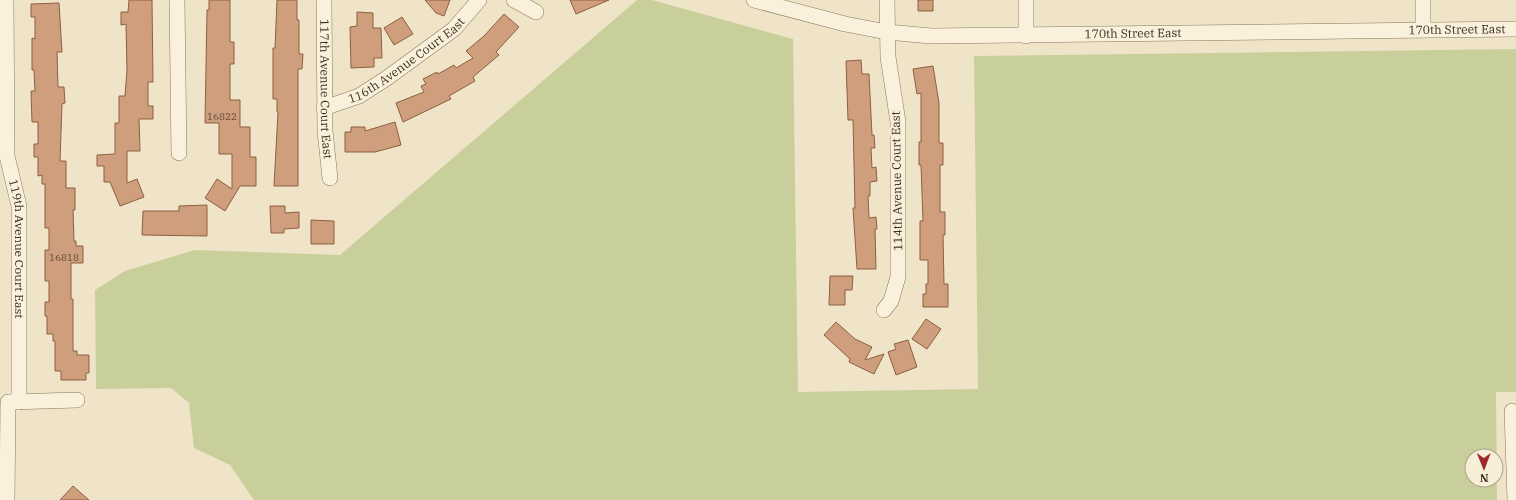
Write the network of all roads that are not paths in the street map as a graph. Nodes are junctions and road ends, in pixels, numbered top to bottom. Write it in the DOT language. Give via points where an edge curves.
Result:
graph roads {
  1 [pos="6,0"];
  2 [pos="177,0"];
  3 [pos="324,0"];
  4 [pos="479,0"];
  5 [pos="514,0"];
  6 [pos="754,0"];
  7 [pos="887,0"];
  8 [pos="1026,0"];
  9 [pos="1423,0"];
  10 [pos="536,12"];
  11 [pos="1423,29"];
  12 [pos="1516,29"];
  13 [pos="887,32"];
  14 [pos="1026,36"];
  15 [pos="324,108"];
  16 [pos="179,153"];
  17 [pos="330,178"];
  18 [pos="884,310"];
  19 [pos="77,400"];
  20 [pos="9,402"];
  21 [pos="1512,411"];
  22 [pos="7,500"];
  23 [pos="1515,500"];
  1 -- 20 [label="street, 119th Avenue Court East" via="7,156 19,206"];
  2 -- 16 [label="street"];
  3 -- 15 [label="street, 117th Avenue Court East"];
  4 -- 15 [label="street, 116th Avenue Court East" via="454,29 387,78 359,96"];
  5 -- 10 [label="street"];
  6 -- 13 [label="street, 170th Street East" via="845,24"];
  7 -- 13 [label="street, 114th Avenue Court East"];
  8 -- 14 [label="street"];
  9 -- 11 [label="street"];
  11 -- 12 [label="street, 170th Street East"];
  11 -- 14 [label="street, 170th Street East"];
  13 -- 14 [label="street, 170th Street East" via="931,36"];
  13 -- 18 [label="street, 114th Avenue Court East" via="888,57 898,122 898,277 891,301"];
  15 -- 17 [label="street, 117th Avenue Court East"];
  19 -- 20 [label="street"];
  20 -- 22 [label="street, 119th Avenue Court East"];
  21 -- 23 [label="street"];
}
